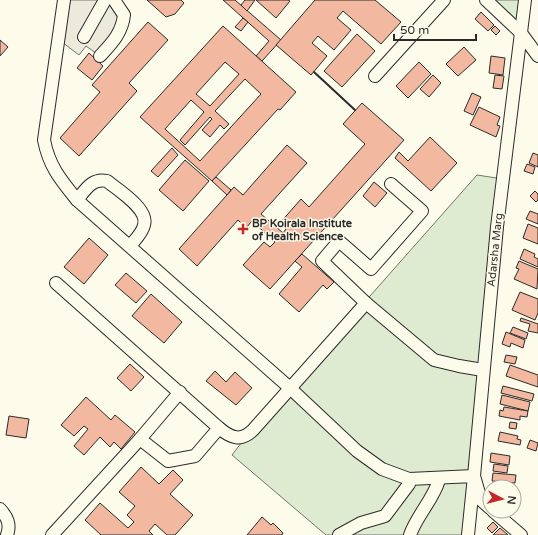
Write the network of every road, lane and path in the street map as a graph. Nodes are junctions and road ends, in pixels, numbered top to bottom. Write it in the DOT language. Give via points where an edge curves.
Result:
graph roads {
  1 [pos="64,0"];
  2 [pos="105,0"];
  3 [pos="114,0"];
  4 [pos="444,0"];
  5 [pos="486,0"];
  6 [pos="526,0"];
  7 [pos="520,33"];
  8 [pos="84,37"];
  9 [pos="100,56"];
  10 [pos="538,56"];
  11 [pos="375,76"];
  12 [pos="391,184"];
  13 [pos="77,200"];
  14 [pos="130,246"];
  15 [pos="56,283"];
  16 [pos="366,303"];
  17 [pos="483,370"];
  18 [pos="290,388"];
  19 [pos="180,392"];
  20 [pos="219,428"];
  21 [pos="140,439"];
  22 [pos="474,476"];
  23 [pos="409,479"];
  24 [pos="436,479"];
  25 [pos="482,496"];
  26 [pos="0,509"];
  27 [pos="502,519"];
  28 [pos="7,535"];
  29 [pos="52,535"];
  30 [pos="339,535"];
  31 [pos="410,535"];
  32 [pos="468,535"];
  33 [pos="521,535"];
  1 -- 13 [label="street" via="44,140 54,172"];
  2 -- 8 [label="street"];
  3 -- 9 [label="street" via="124,15 123,26 118,36"];
  4 -- 11 [label="street"];
  5 -- 7 [label="street"];
  6 -- 7 [label="street, Adarsha Marg"];
  7 -- 10 [label="street"];
  7 -- 17 [label="street, Adarsha Marg"];
  12 -- 16 [label="street" via="422,211 371,269 340,241 322,261"];
  13 -- 14 [label="street"];
  13 -- 14 [label="street" via="92,182 100,179 107,180 141,209 144,225"];
  14 -- 18 [label="street"];
  15 -- 19 [label="street"];
  16 -- 17 [label="street" via="434,360"];
  16 -- 18 [label="street"];
  17 -- 22 [label="street, Adarsha Marg"];
  18 -- 20 [label="street" via="248,434 233,437"];
  18 -- 23 [label="street" via="357,451 382,469"];
  19 -- 20 [label="street"];
  19 -- 21 [label="street"];
  20 -- 21 [label="street" via="195,456 168,461"];
  21 -- 29 [label="street"];
  22 -- 24 [label="street"];
  22 -- 25 [label="street, Adarsha Marg"];
  22 -- 32 [label="street"];
  23 -- 24 [label="street"];
  23 -- 30 [label="street" via="409,484 385,516 361,523"];
  24 -- 31 [label="street" via="439,480 436,490"];
  26 -- 28 [label="street" via="7,517"];
  27 -- 33 [label="street"];
}
